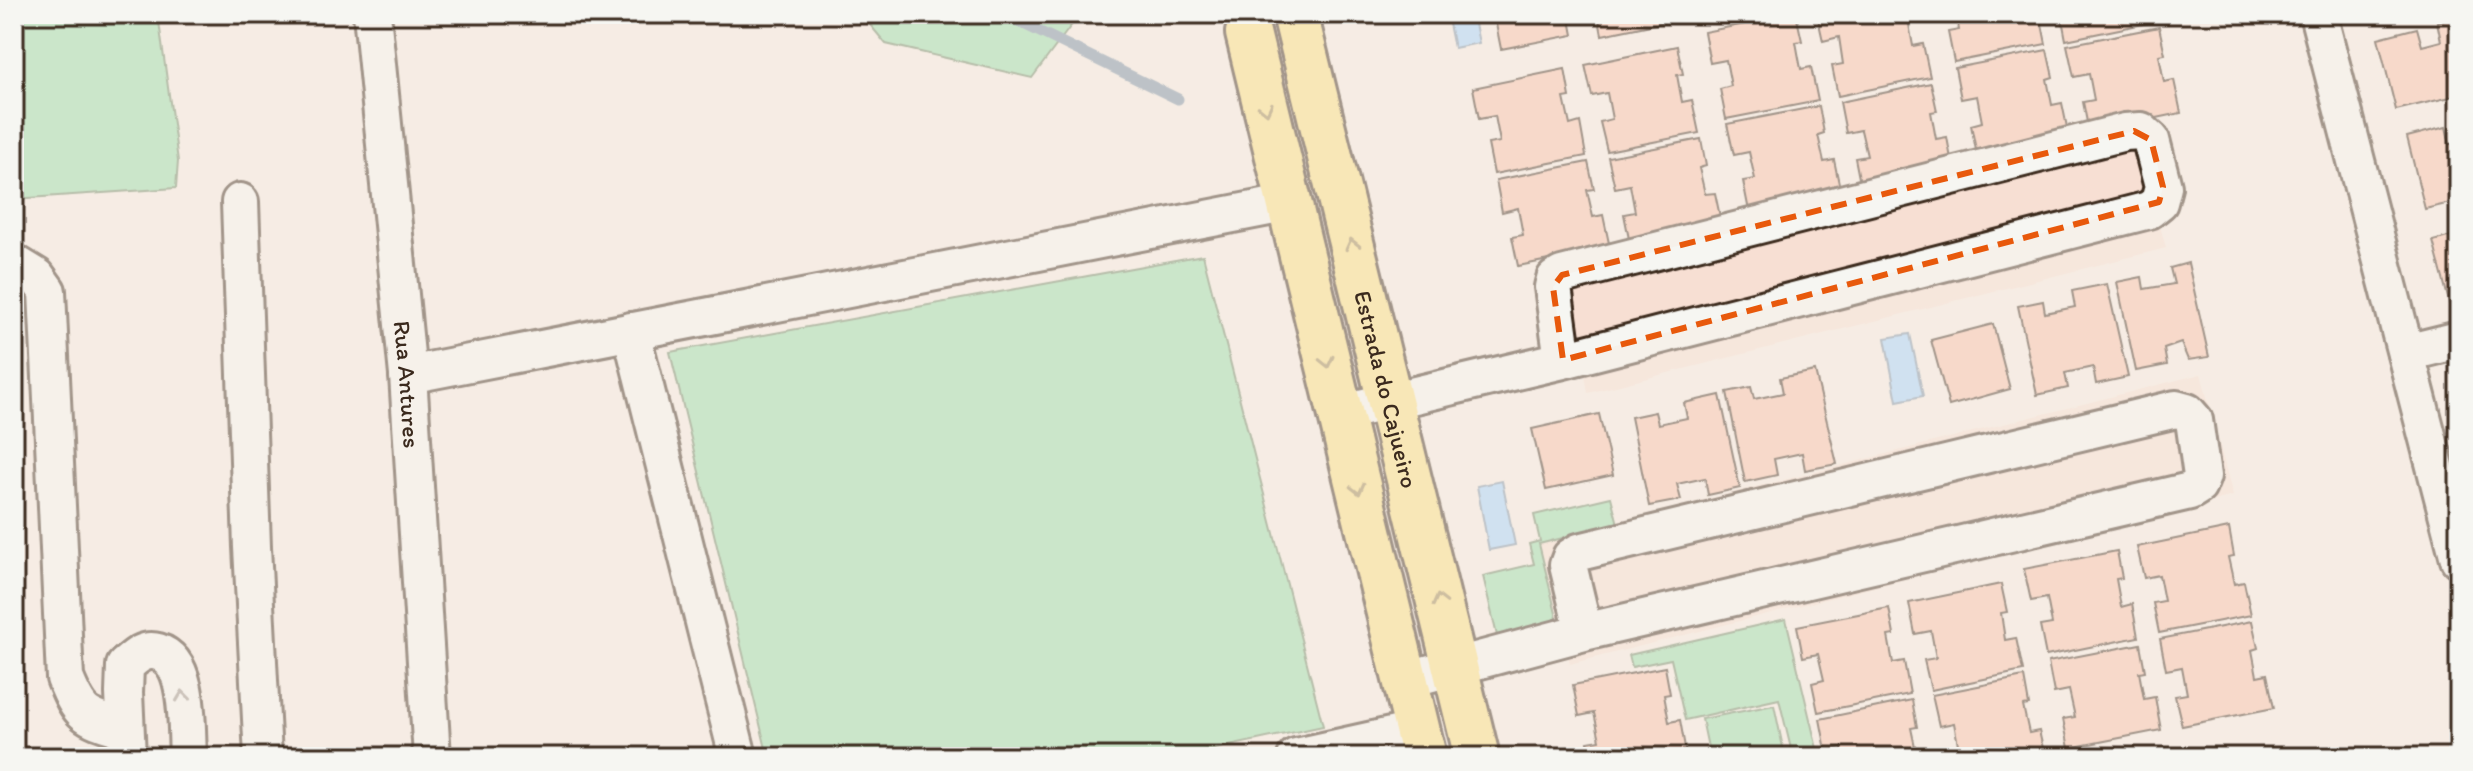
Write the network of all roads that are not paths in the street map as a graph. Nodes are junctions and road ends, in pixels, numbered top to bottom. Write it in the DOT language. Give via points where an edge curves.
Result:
graph roads {
  1 [pos="372,14"];
  2 [pos="2318,14"];
  3 [pos="1298,18"];
  4 [pos="1243,23"];
  5 [pos="240,202"];
  6 [pos="1289,203"];
  7 [pos="14,263"];
  8 [pos="631,331"];
  9 [pos="2459,340"];
  10 [pos="2406,353"];
  11 [pos="1563,360"];
  12 [pos="408,375"];
  13 [pos="1390,401"];
  14 [pos="1339,413"];
  15 [pos="2459,559"];
  16 [pos="1584,632"];
  17 [pos="1455,666"];
  18 [pos="1405,680"];
  19 [pos="126,743"];
  20 [pos="1421,744"];
  21 [pos="188,757"];
  22 [pos="263,757"];
  23 [pos="432,757"];
  24 [pos="738,757"];
  25 [pos="1296,757"];
  26 [pos="1477,757"];
  1 -- 12 [label="street, Rua Antures"];
  2 -- 10 [label="street"];
  3 -- 4 [label="main road" via="1293,35 1279,44 1264,44"];
  13 -- 3 [label="main road, Estrada do Cajueiro, one-way"];
  4 -- 6 [label="main road, one-way"];
  5 -- 22 [label="street"];
  6 -- 8 [label="street"];
  6 -- 14 [label="main road, one-way"];
  7 -- 19 [label="street" via="37,277 47,291 65,678 76,706"];
  8 -- 12 [label="street"];
  8 -- 24 [label="street"];
  9 -- 10 [label="street"];
  10 -- 15 [label="street"];
  11 -- 11 [label="street" via="2149,210 2159,202 2163,187 2151,140 2141,131 2125,132 1562,275 1553,287"];
  11 -- 13 [label="street"];
  12 -- 23 [label="street, Rua Antures"];
  13 -- 14 [label="street"];
  17 -- 13 [label="main road, Estrada do Cajueiro, one-way"];
  14 -- 18 [label="main road, one-way"];
  16 -- 16 [label="street" via="2190,491 2202,476 2194,420 2176,409 1579,552 1568,565"];
  16 -- 17 [label="street"];
  17 -- 18 [label="street"];
  17 -- 26 [label="main road, Estrada do Cajueiro"];
  18 -- 20 [label="main road"];
  21 -- 19 [label="street, one-way" via="177,665 152,650 139,653 125,666"];
  20 -- 25 [label="street"];
}
